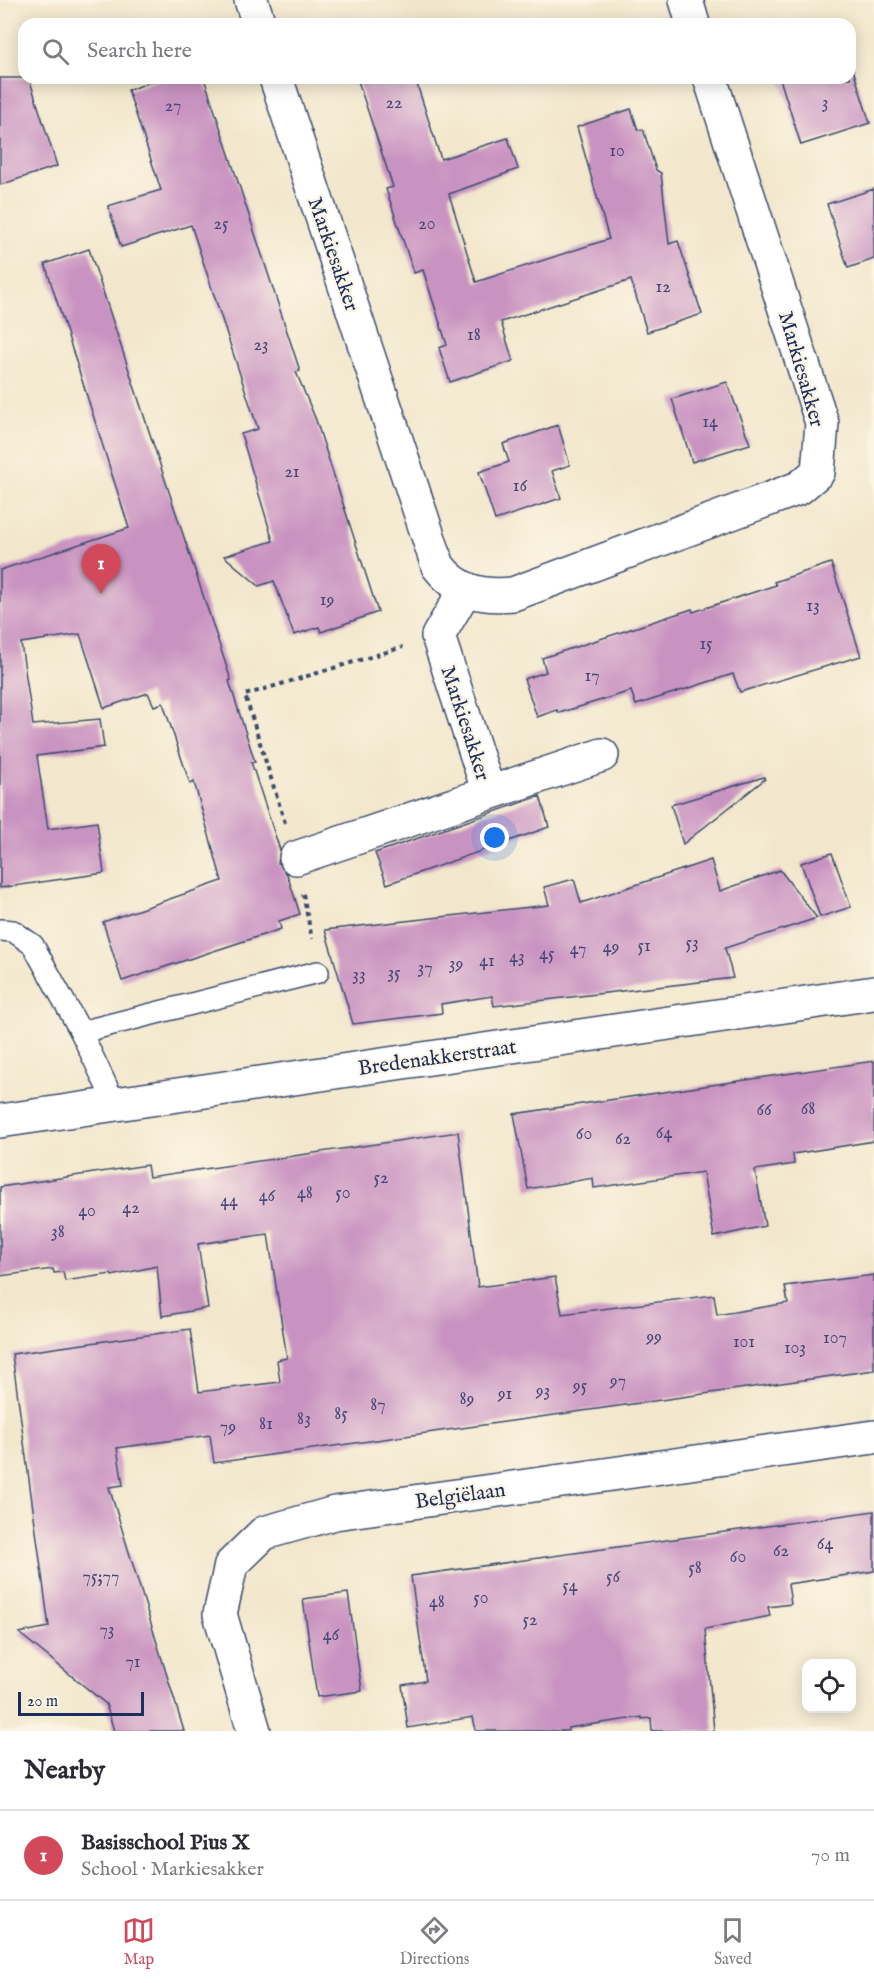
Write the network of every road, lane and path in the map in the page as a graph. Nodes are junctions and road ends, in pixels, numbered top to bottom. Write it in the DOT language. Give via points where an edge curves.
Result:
graph roads {
  1 [pos="251,0"];
  2 [pos="686,0"];
  3 [pos="257,18"];
  4 [pos="691,18"];
  5 [pos="278,84"];
  6 [pos="712,84"];
  7 [pos="465,590"];
  8 [pos="438,636"];
  9 [pos="602,755"];
  10 [pos="489,793"];
  11 [pos="296,858"];
  12 [pos="0,930"];
  13 [pos="318,972"];
  14 [pos="874,993"];
  15 [pos="81,1032"];
  16 [pos="115,1104"];
  17 [pos="0,1121"];
  18 [pos="874,1437"];
  19 [pos="255,1731"];
  1 -- 3 [label="street"];
  2 -- 4 [label="street"];
  5 -- 7 [label="street, Markiesakker" via="438,566 448,579"];
  6 -- 7 [label="street, Markiesakker" via="822,423 818,472 799,488 513,594 495,596"];
  7 -- 8 [label="street"];
  8 -- 10 [label="street, Markiesakker"];
  8 -- 11 [label="path" via="245,695"];
  9 -- 10 [label="street, Markiesakker"];
  10 -- 11 [label="street, Markiesakker"];
  11 -- 13 [label="path"];
  12 -- 15 [label="lane" via="13,931 33,945"];
  13 -- 15 [label="lane"];
  14 -- 16 [label="street, Bredenakkerstraat"];
  15 -- 16 [label="lane"];
  16 -- 17 [label="street, Bredenakkerstraat"];
  18 -- 19 [label="street, Belgiëlaan" via="335,1513 264,1533 231,1565 220,1614"];
}
